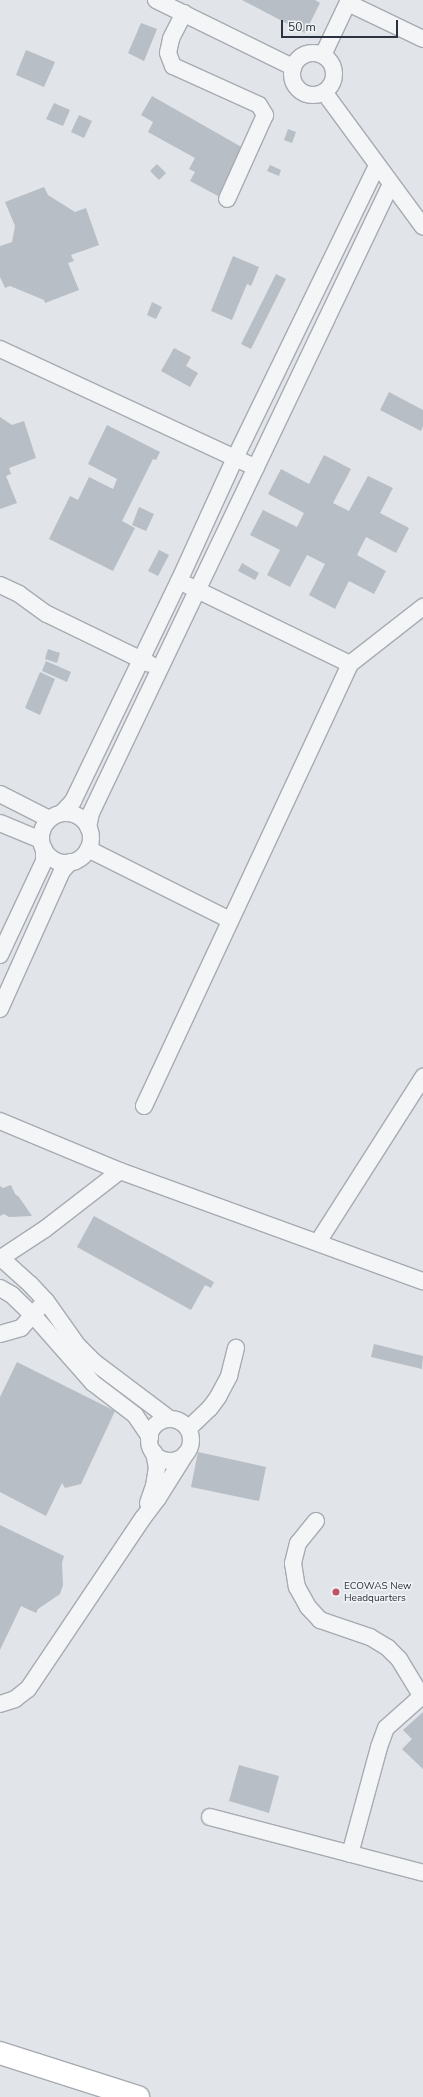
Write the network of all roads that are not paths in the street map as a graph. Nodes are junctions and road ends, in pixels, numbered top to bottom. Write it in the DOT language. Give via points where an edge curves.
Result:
graph roads {
  1 [pos="156,0"];
  2 [pos="348,2"];
  3 [pos="184,14"];
  4 [pos="423,39"];
  5 [pos="323,55"];
  6 [pos="293,66"];
  7 [pos="324,92"];
  8 [pos="377,166"];
  9 [pos="391,184"];
  10 [pos="228,199"];
  11 [pos="423,227"];
  12 [pos="0,349"];
  13 [pos="235,458"];
  14 [pos="256,468"];
  15 [pos="179,580"];
  16 [pos="0,585"];
  17 [pos="197,590"];
  18 [pos="423,607"];
  19 [pos="141,659"];
  20 [pos="350,664"];
  21 [pos="159,669"];
  22 [pos="0,794"];
  23 [pos="56,816"];
  24 [pos="0,823"];
  25 [pos="88,827"];
  26 [pos="42,844"];
  27 [pos="88,849"];
  28 [pos="70,862"];
  29 [pos="230,920"];
  30 [pos="0,955"];
  31 [pos="0,1009"];
  32 [pos="423,1077"];
  33 [pos="144,1106"];
  34 [pos="0,1121"];
  35 [pos="120,1171"];
  36 [pos="318,1242"];
  37 [pos="0,1256"];
  38 [pos="423,1281"];
  39 [pos="0,1288"];
  40 [pos="46,1301"];
  41 [pos="33,1315"];
  42 [pos="0,1334"];
  43 [pos="236,1348"];
  44 [pos="170,1418"];
  45 [pos="188,1428"];
  46 [pos="152,1444"];
  47 [pos="185,1455"];
  48 [pos="143,1518"];
  49 [pos="316,1521"];
  50 [pos="422,1696"];
  51 [pos="0,1704"];
  52 [pos="210,1817"];
  53 [pos="350,1854"];
  54 [pos="423,1873"];
  55 [pos="0,2053"];
  56 [pos="138,2097"];
  1 -- 3 [label="street"];
  2 -- 4 [label="street"];
  2 -- 5 [label="street"];
  3 -- 6 [label="street"];
  3 -- 10 [label="street" via="171,39 168,53 173,66 259,105 265,115"];
  5 -- 6 [label="street" via="309,53"];
  5 -- 7 [label="street" via="332,64 334,77"];
  6 -- 7 [label="street" via="292,80 300,90 311,95"];
  7 -- 8 [label="street"];
  8 -- 9 [label="street"];
  8 -- 13 [label="street"];
  9 -- 11 [label="street"];
  9 -- 14 [label="street"];
  12 -- 13 [label="street"];
  13 -- 14 [label="street"];
  13 -- 15 [label="street"];
  14 -- 17 [label="street"];
  15 -- 17 [label="street"];
  15 -- 19 [label="street"];
  16 -- 19 [label="street" via="19,594 47,614"];
  17 -- 20 [label="street"];
  17 -- 21 [label="street"];
  18 -- 20 [label="street"];
  19 -- 21 [label="street"];
  19 -- 23 [label="street" via="73,801"];
  20 -- 29 [label="street"];
  21 -- 25 [label="street" via="91,814"];
  22 -- 23 [label="street"];
  23 -- 25 [label="street" via="77,816"];
  23 -- 26 [label="street" via="44,826"];
  24 -- 26 [label="street"];
  25 -- 27 [label="street"];
  26 -- 28 [label="street" via="55,860"];
  26 -- 30 [label="street" via="44,861"];
  27 -- 28 [label="street" via="77,860"];
  27 -- 29 [label="street"];
  28 -- 31 [label="street" via="62,871"];
  29 -- 33 [label="street"];
  32 -- 36 [label="street"];
  34 -- 35 [label="street"];
  35 -- 36 [label="street"];
  35 -- 37 [label="street" via="45,1229"];
  36 -- 38 [label="street"];
  37 -- 40 [label="street"];
  39 -- 41 [label="street" via="12,1295"];
  40 -- 41 [label="street"];
  40 -- 44 [label="street" via="78,1346 94,1362"];
  41 -- 42 [label="street" via="21,1328"];
  41 -- 46 [label="street" via="93,1383 135,1415"];
  43 -- 45 [label="street" via="229,1376 218,1398"];
  44 -- 45 [label="street" via="184,1423"];
  44 -- 46 [label="street" via="154,1426"];
  45 -- 47 [label="street" via="191,1442"];
  46 -- 47 [label="street" via="165,1460 179,1459"];
  46 -- 48 [label="street" via="157,1468"];
  47 -- 48 [label="street"];
  48 -- 51 [label="street" via="28,1689 15,1699"];
  49 -- 50 [label="street" via="298,1543 293,1563 297,1587 308,1607 320,1620 370,1637 388,1648 399,1659"];
  50 -- 53 [label="street" via="386,1728"];
  52 -- 53 [label="street"];
  53 -- 54 [label="street"];
  55 -- 56 [label="highway"];
}
